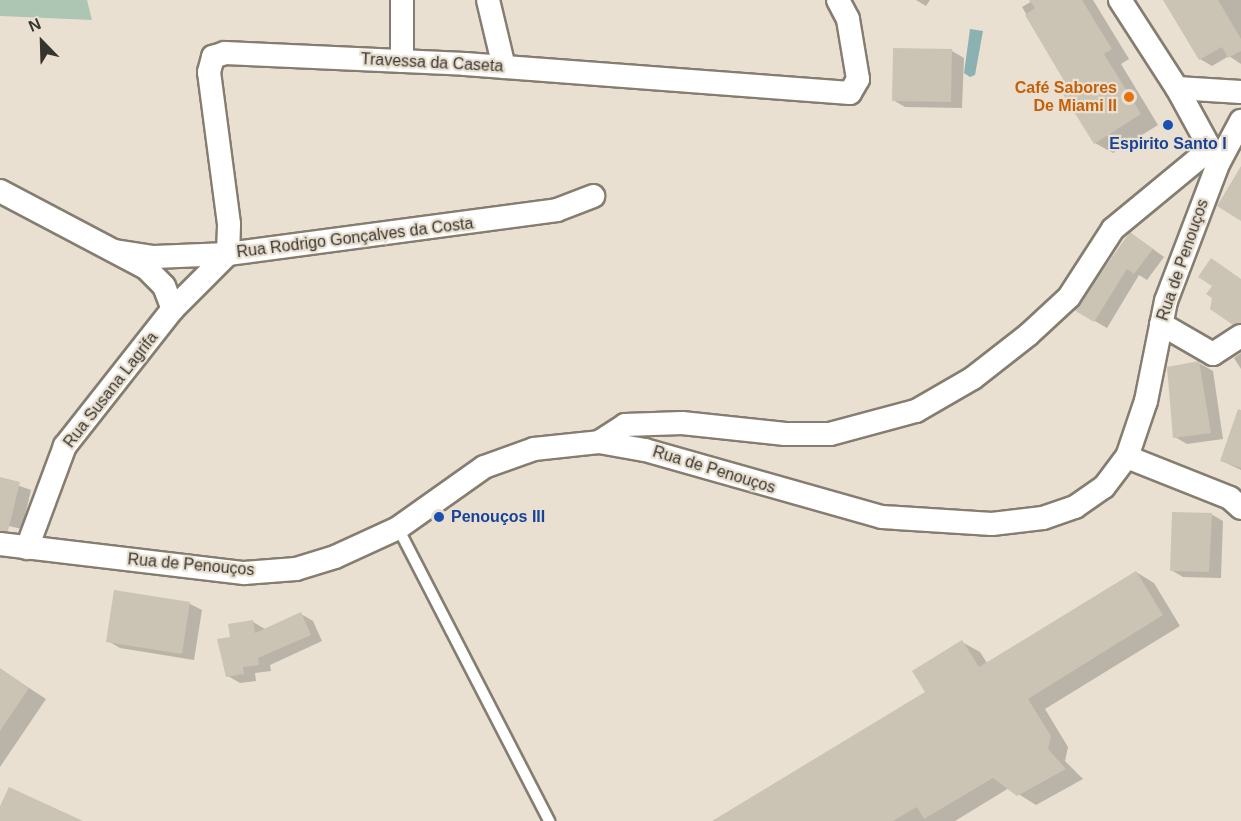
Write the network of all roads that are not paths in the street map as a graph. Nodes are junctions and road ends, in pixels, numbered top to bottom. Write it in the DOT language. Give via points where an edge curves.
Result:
graph roads {
  1 [pos="402,0"];
  2 [pos="488,0"];
  3 [pos="838,0"];
  4 [pos="1120,0"];
  5 [pos="402,61"];
  6 [pos="504,67"];
  7 [pos="1177,88"];
  8 [pos="1241,92"];
  9 [pos="1241,121"];
  10 [pos="1214,157"];
  11 [pos="0,191"];
  12 [pos="593,196"];
  13 [pos="115,251"];
  14 [pos="228,254"];
  15 [pos="173,309"];
  16 [pos="1161,324"];
  17 [pos="1241,336"];
  18 [pos="599,442"];
  19 [pos="1127,457"];
  20 [pos="1241,508"];
  21 [pos="398,528"];
  22 [pos="0,544"];
  23 [pos="27,548"];
  24 [pos="549,821"];
  1 -- 5 [label="street"];
  2 -- 6 [label="street"];
  3 -- 6 [label="street, Travessa da Caseta" via="848,19 858,79 850,93"];
  4 -- 7 [label="street"];
  5 -- 6 [label="street, Travessa da Caseta"];
  5 -- 14 [label="street, Travessa da Caseta" via="225,53 213,57 209,72 229,224"];
  7 -- 8 [label="street"];
  7 -- 10 [label="street"];
  9 -- 10 [label="street"];
  10 -- 16 [label="street, Rua de Penouços"];
  10 -- 18 [label="street" via="1113,229 1070,297 1028,335 973,378 916,411 831,434 785,434 682,423 625,425"];
  11 -- 13 [label="street, Rua Rodrigo Gonçalves da Costa"];
  12 -- 14 [label="street, Rua Rodrigo Gonçalves da Costa" via="557,210"];
  13 -- 14 [label="street, Rua Rodrigo Gonçalves da Costa" via="154,257"];
  13 -- 15 [label="street, Rua Rodrigo Gonçalves da Costa" via="146,268 164,286"];
  14 -- 15 [label="street, Rua Susana Lagrifa"];
  15 -- 23 [label="street, Rua Susana Lagrifa" via="65,446"];
  16 -- 17 [label="street" via="1213,354"];
  16 -- 19 [label="street, Rua de Penouços" via="1146,401"];
  18 -- 19 [label="street, Rua de Penouços" via="645,450 882,517 992,524 1043,519 1074,507 1104,487"];
  18 -- 21 [label="street, Rua de Penouços" via="534,449 484,467"];
  19 -- 20 [label="street" via="1230,498"];
  21 -- 23 [label="street, Rua de Penouços" via="334,557 296,569 244,573"];
  21 -- 24 [label="lane"];
  22 -- 23 [label="street, Rua de Penouços"];
}
